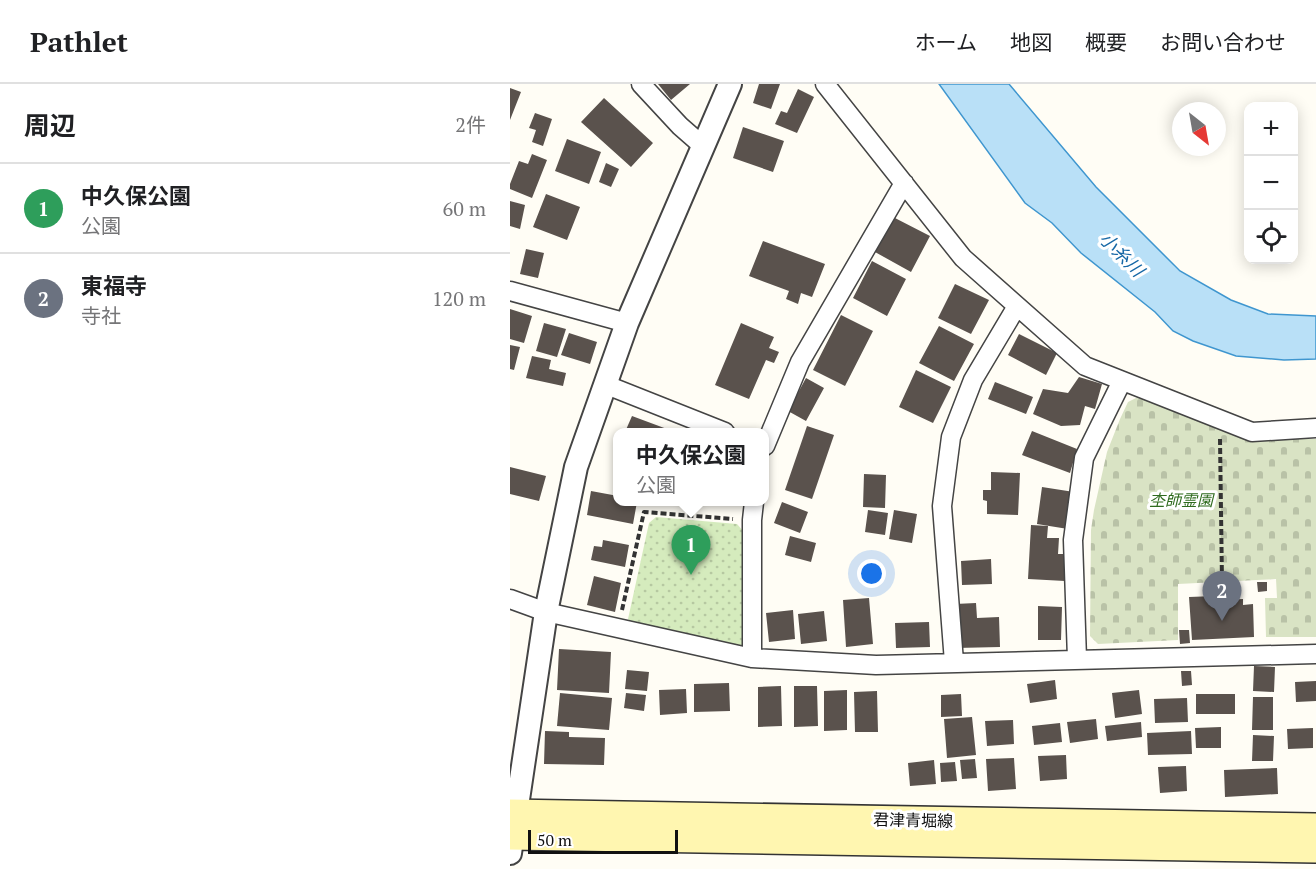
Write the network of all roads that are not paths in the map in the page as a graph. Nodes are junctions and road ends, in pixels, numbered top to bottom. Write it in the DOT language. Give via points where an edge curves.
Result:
graph roads {
  1 [pos="641,84"];
  2 [pos="730,84"];
  3 [pos="825,84"];
  4 [pos="704,147"];
  5 [pos="904,183"];
  6 [pos="510,291"];
  7 [pos="1017,306"];
  8 [pos="627,323"];
  9 [pos="1122,381"];
  10 [pos="604,384"];
  11 [pos="715,428"];
  12 [pos="1316,428"];
  13 [pos="769,436"];
  14 [pos="753,506"];
  15 [pos="510,599"];
  16 [pos="546,612"];
  17 [pos="1316,654"];
  18 [pos="753,658"];
  19 [pos="1077,659"];
  20 [pos="954,662"];
  21 [pos="1316,827"];
  22 [pos="512,830"];
  23 [pos="1316,849"];
  1 -- 4 [label="street"];
  2 -- 4 [label="street"];
  3 -- 5 [label="street"];
  4 -- 8 [label="street"];
  5 -- 7 [label="street" via="963,258"];
  5 -- 13 [label="street" via="800,362"];
  6 -- 8 [label="street"];
  7 -- 9 [label="street" via="1085,366"];
  7 -- 20 [label="street" via="973,380 951,437 942,506"];
  8 -- 10 [label="street"];
  9 -- 12 [label="street" via="1252,432"];
  9 -- 19 [label="street" via="1084,458 1073,540"];
  10 -- 11 [label="street"];
  10 -- 16 [label="street" via="576,467"];
  14 -- 18 [label="street"];
  15 -- 16 [label="street"];
  16 -- 18 [label="street"];
  16 -- 22 [label="street"];
  17 -- 19 [label="street"];
  18 -- 20 [label="street" via="876,665"];
  19 -- 20 [label="street"];
  21 -- 22 [label="main road, 君津青堀線"];
  22 -- 23 [label="main road, 君津青堀線"];
}
